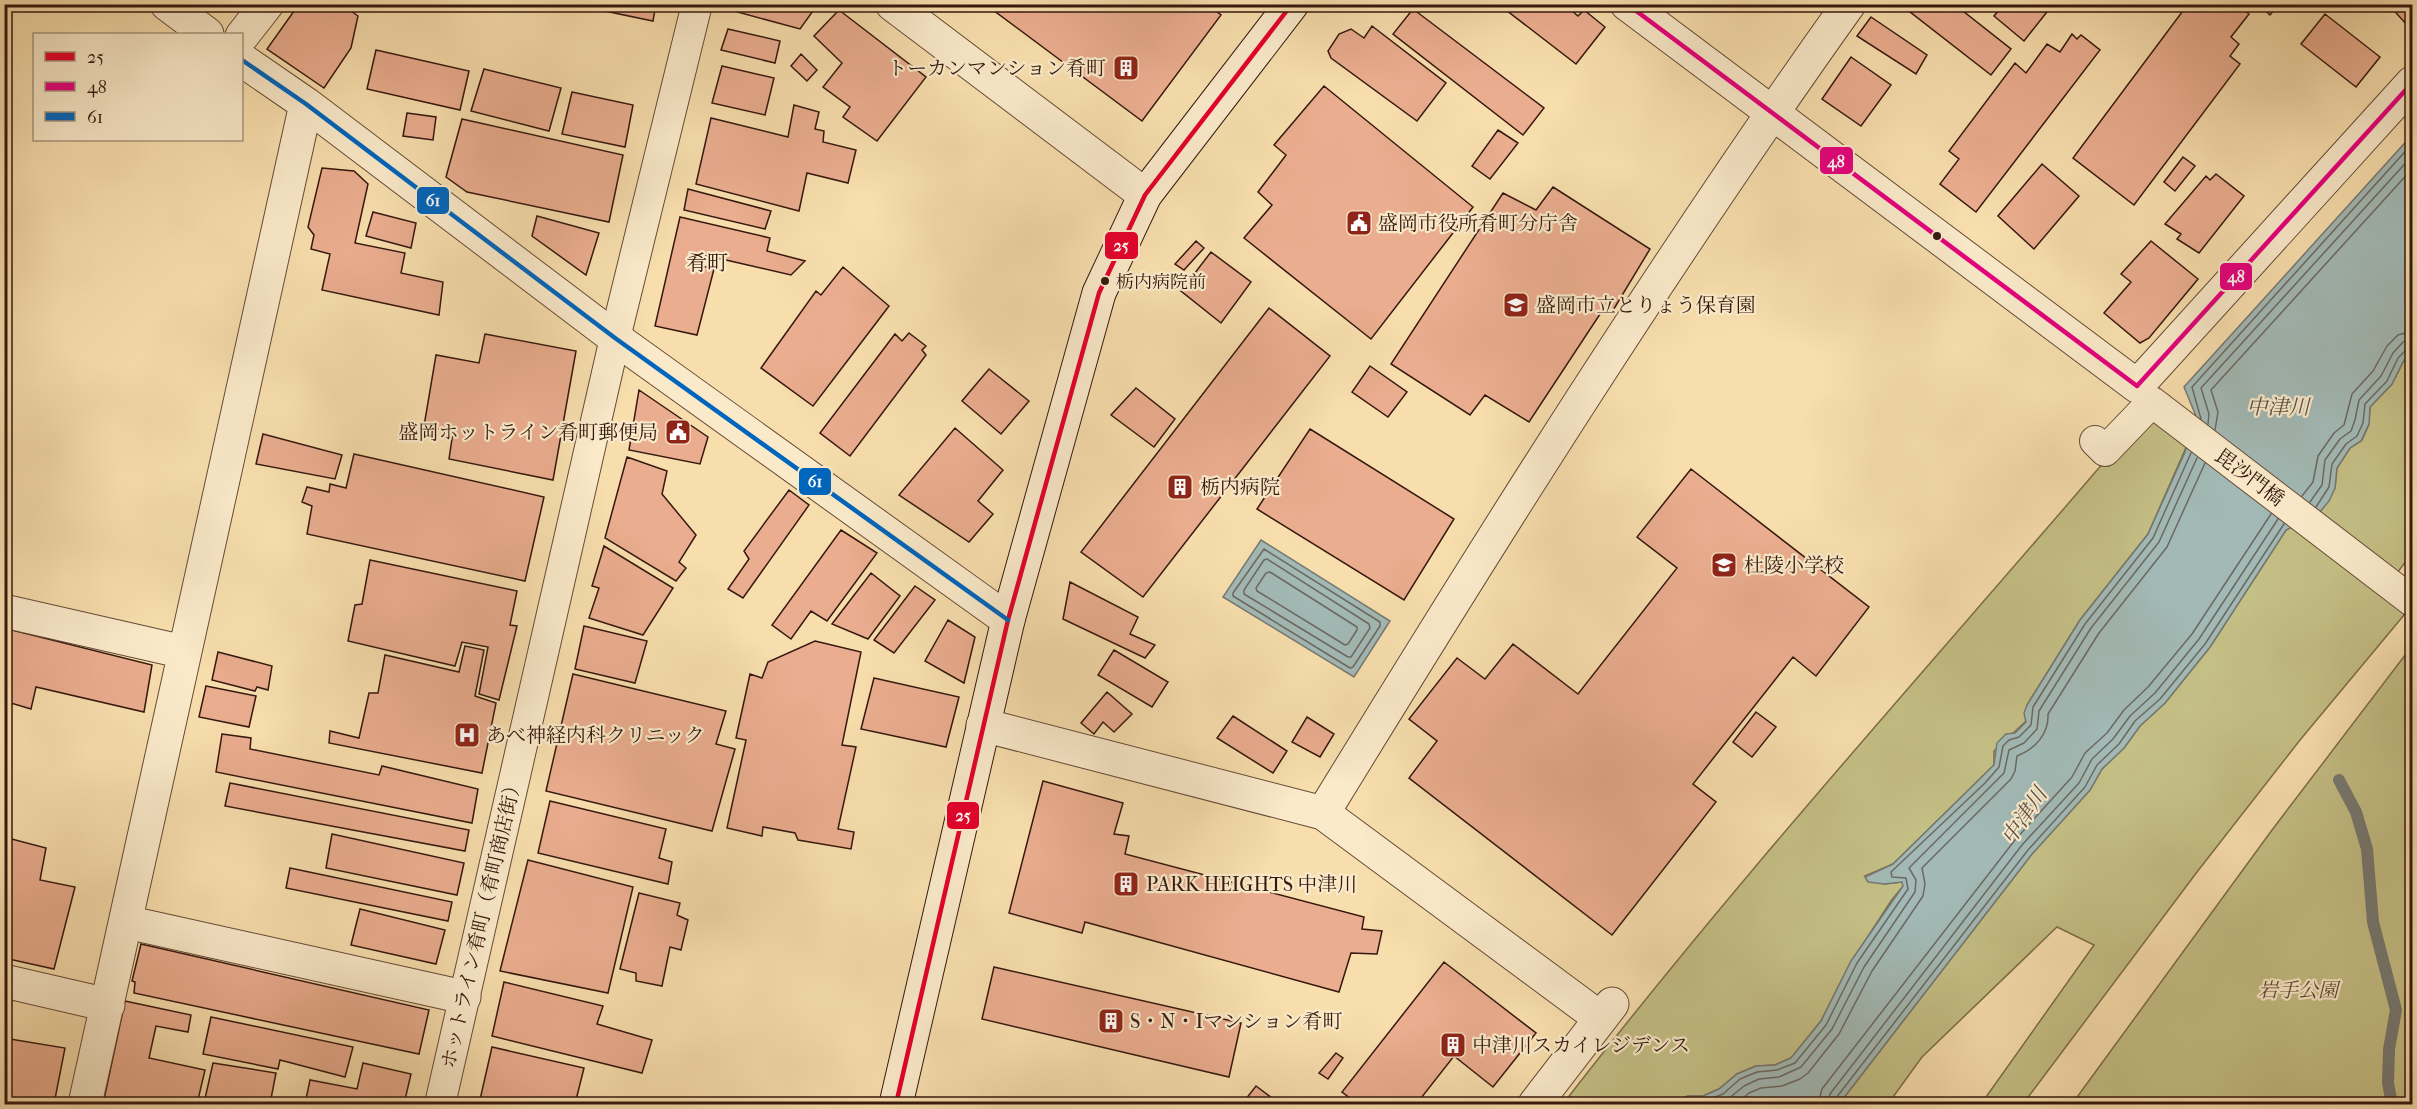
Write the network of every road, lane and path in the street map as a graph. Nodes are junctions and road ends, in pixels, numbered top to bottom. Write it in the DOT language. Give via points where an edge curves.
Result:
graph roads {
  1 [pos="167,4"];
  2 [pos="267,4"];
  3 [pos="697,4"];
  4 [pos="892,4"];
  5 [pos="1292,4"];
  6 [pos="1627,4"];
  7 [pos="1849,4"];
  8 [pos="206,33"];
  9 [pos="243,35"];
  10 [pos="243,61"];
  11 [pos="2412,83"];
  12 [pos="306,105"];
  13 [pos="1772,112"];
  14 [pos="1145,195"];
  15 [pos="615,338"];
  16 [pos="2095,441"];
  17 [pos="2412,601"];
  18 [pos="4,611"];
  19 [pos="1008,620"];
  20 [pos="184,651"];
  21 [pos="983,725"];
  22 [pos="1323,813"];
  23 [pos="126,922"];
  24 [pos="4,981"];
  25 [pos="464,997"];
  26 [pos="108,1005"];
  27 [pos="85,1104"];
  28 [pos="440,1104"];
  29 [pos="896,1104"];
  30 [pos="1535,1104"];
  1 -- 8 [label="street"];
  2 -- 9 [label="street"];
  3 -- 15 [label="street, ホットライン肴町（肴町商店街）"];
  4 -- 14 [label="street"];
  5 -- 14 [label="street"];
  6 -- 13 [label="street"];
  7 -- 13 [label="street"];
  10 -- 12 [label="street"];
  11 -- 13 [label="street" via="2137,386"];
  12 -- 15 [label="street"];
  12 -- 20 [label="street"];
  13 -- 22 [label="street" via="1538,468"];
  14 -- 19 [label="street" via="1099,293"];
  15 -- 19 [label="street"];
  15 -- 25 [label="street, ホットライン肴町（肴町商店街）"];
  16 -- 17 [label="street, 毘沙門橋" via="2106,451 2152,402"];
  18 -- 20 [label="street"];
  19 -- 21 [label="street"];
  20 -- 23 [label="street"];
  21 -- 22 [label="street"];
  21 -- 29 [label="street"];
  22 -- 30 [label="street" via="1606,1011"];
  23 -- 25 [label="street"];
  23 -- 26 [label="street"];
  24 -- 26 [label="street"];
  25 -- 28 [label="street, ホットライン肴町（肴町商店街）"];
  26 -- 27 [label="street"];
}
